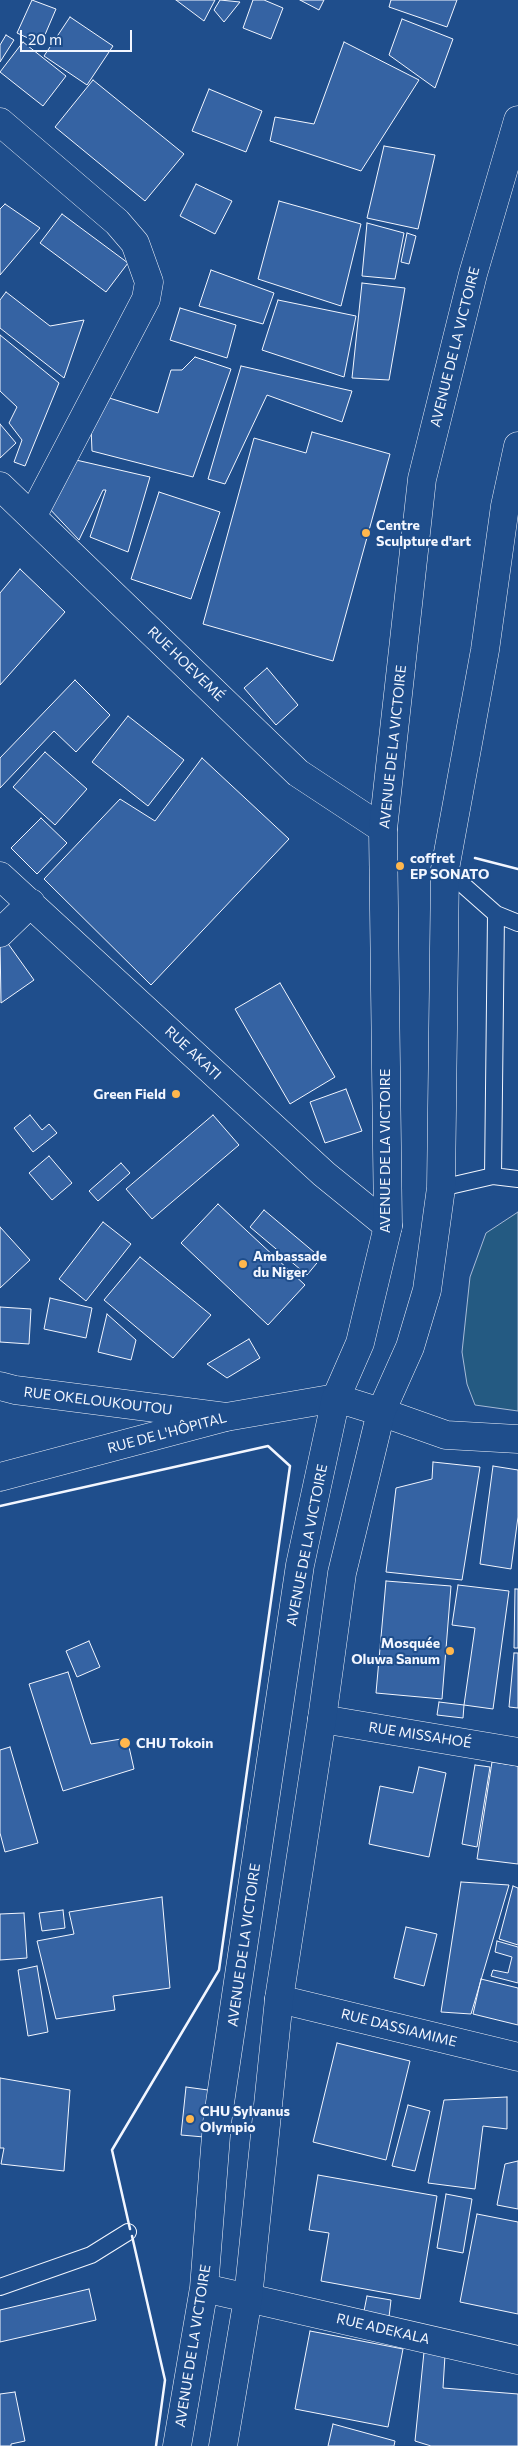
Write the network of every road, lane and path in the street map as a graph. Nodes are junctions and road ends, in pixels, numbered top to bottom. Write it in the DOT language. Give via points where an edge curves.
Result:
graph roads {
  1 [pos="518,120"];
  2 [pos="0,122"];
  3 [pos="518,446"];
  4 [pos="0,486"];
  5 [pos="33,515"];
  6 [pos="382,829"];
  7 [pos="445,869"];
  8 [pos="0,876"];
  9 [pos="31,904"];
  10 [pos="496,914"];
  11 [pos="518,923"];
  12 [pos="0,932"];
  13 [pos="493,1176"];
  14 [pos="518,1179"];
  15 [pos="441,1188"];
  16 [pos="388,1226"];
  17 [pos="0,1386"];
  18 [pos="336,1398"];
  19 [pos="381,1412"];
  20 [pos="226,1417"];
  21 [pos="518,1439"];
  22 [pos="0,1477"];
  23 [pos="322,1719"];
  24 [pos="518,1752"];
  25 [pos="279,1999"];
  26 [pos="518,2057"];
  27 [pos="128,2232"];
  28 [pos="0,2287"];
  29 [pos="204,2288"];
  30 [pos="248,2298"];
  31 [pos="518,2360"];
  32 [pos="177,2446"];
  33 [pos="223,2446"];
  1 -- 6 [label="main road, AVENUE DE LA VICTOIRE" via="473,274 422,479"];
  2 -- 5 [label="main road" via="117,222 136,243 149,282 146,300"];
  3 -- 7 [label="main road" via="505,506 485,650"];
  4 -- 5 [label="main road, RUE HOEVEMÉ"];
  5 -- 6 [label="main road, RUE HOEVEMÉ" via="298,773"];
  6 -- 16 [label="main road, AVENUE DE LA VICTOIRE"];
  7 -- 10 [label="lane"];
  7 -- 15 [label="main road"];
  8 -- 9 [label="main road, RUE AKATI"];
  9 -- 12 [label="main road"];
  9 -- 16 [label="main road, RUE AKATI" via="324,1174"];
  10 -- 11 [label="lane"];
  10 -- 13 [label="lane"];
  13 -- 14 [label="lane"];
  13 -- 15 [label="lane"];
  15 -- 19 [label="main road" via="427,1290 410,1347"];
  16 -- 18 [label="main road, AVENUE DE LA VICTOIRE" via="360,1343"];
  17 -- 20 [label="main road, RUE OKELOUKOUTOU"];
  18 -- 19 [label="main road"];
  18 -- 20 [label="main road, RUE DE L'HÔPITAL"];
  18 -- 29 [label="main road, AVENUE DE LA VICTOIRE" via="300,1565 219,2113"];
  19 -- 21 [label="main road" via="446,1435"];
  19 -- 23 [label="main road" via="342,1573"];
  20 -- 22 [label="main road, RUE DE L'HÔPITAL"];
  23 -- 24 [label="main road, RUE MISSAHOÉ"];
  23 -- 25 [label="main road"];
  25 -- 26 [label="main road, RUE DASSIAMIME"];
  25 -- 30 [label="main road"];
  27 -- 28 [label="lane" via="91,2255"];
  29 -- 30 [label="main road, RUE ADEKALA"];
  29 -- 32 [label="main road, AVENUE DE LA VICTOIRE"];
  30 -- 31 [label="main road, RUE ADEKALA"];
  30 -- 33 [label="main road"];
}
